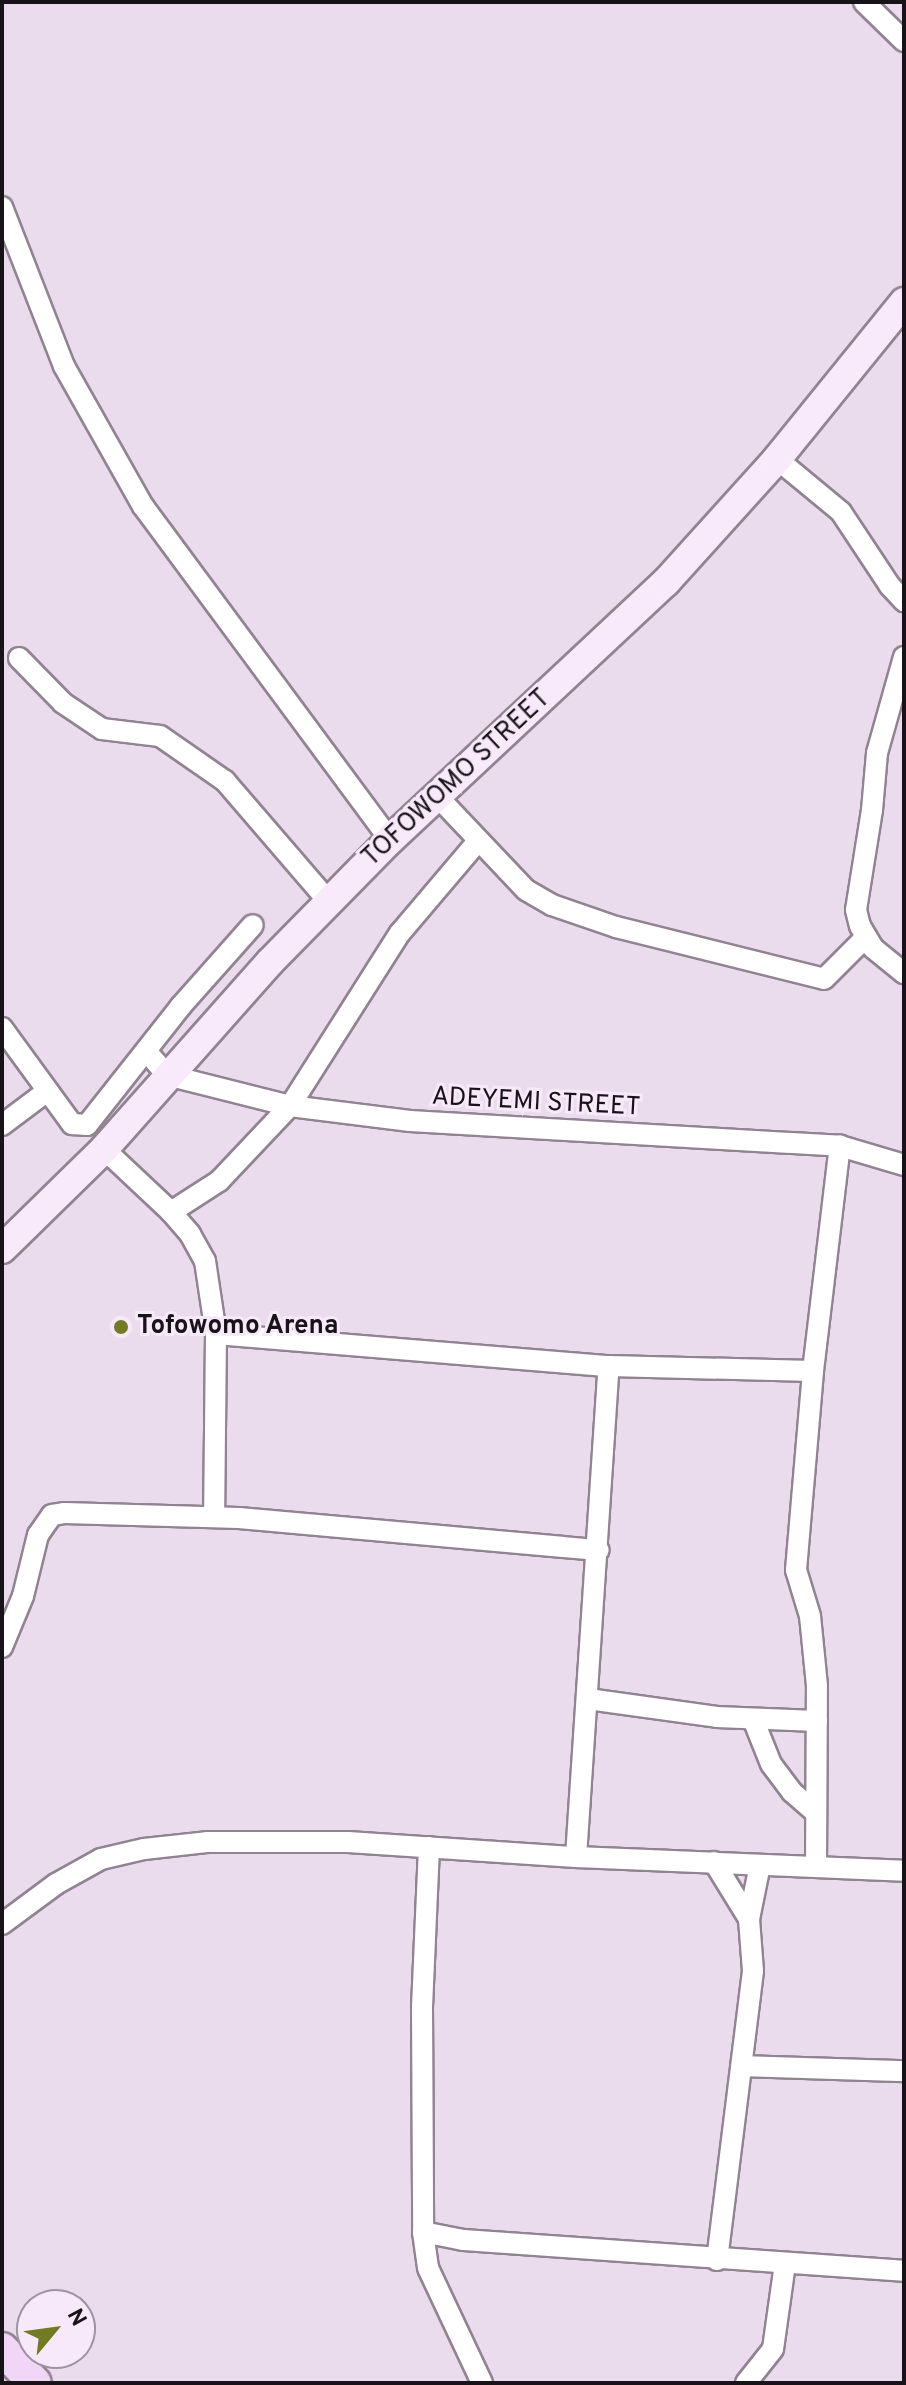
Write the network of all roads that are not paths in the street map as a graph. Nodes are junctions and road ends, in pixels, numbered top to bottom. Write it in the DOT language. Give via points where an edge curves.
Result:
graph roads {
  1 [pos="864,2"];
  2 [pos="904,41"];
  3 [pos="2,207"];
  4 [pos="7,237"];
  5 [pos="904,302"];
  6 [pos="777,459"];
  7 [pos="904,601"];
  8 [pos="904,657"];
  9 [pos="19,658"];
  10 [pos="437,796"];
  11 [pos="390,840"];
  12 [pos="478,841"];
  13 [pos="329,902"];
  14 [pos="253,925"];
  15 [pos="866,937"];
  16 [pos="904,973"];
  17 [pos="2,1028"];
  18 [pos="147,1052"];
  19 [pos="167,1075"];
  20 [pos="46,1092"];
  21 [pos="290,1106"];
  22 [pos="2,1125"];
  23 [pos="840,1146"];
  24 [pos="104,1149"];
  25 [pos="904,1165"];
  26 [pos="171,1212"];
  27 [pos="2,1249"];
  28 [pos="216,1334"];
  29 [pos="609,1366"];
  30 [pos="813,1371"];
  31 [pos="214,1517"];
  32 [pos="599,1550"];
  33 [pos="2,1647"];
  34 [pos="588,1699"];
  35 [pos="753,1719"];
  36 [pos="817,1721"];
  37 [pos="816,1813"];
  38 [pos="429,1847"];
  39 [pos="576,1857"];
  40 [pos="714,1862"];
  41 [pos="760,1865"];
  42 [pos="816,1867"];
  43 [pos="904,1871"];
  44 [pos="749,1919"];
  45 [pos="2,1924"];
  46 [pos="742,2066"];
  47 [pos="904,2071"];
  48 [pos="423,2232"];
  49 [pos="717,2260"];
  50 [pos="785,2264"];
  51 [pos="904,2271"];
  52 [pos="2,2349"];
  53 [pos="35,2383"];
  54 [pos="482,2383"];
  55 [pos="746,2383"];
  1 -- 2 [label="street"];
  3 -- 4 [label="street"];
  4 -- 11 [label="street" via="64,366 143,506"];
  5 -- 6 [label="street, TOFOWOMO STREET"];
  6 -- 7 [label="street" via="841,512"];
  6 -- 10 [label="street, TOFOWOMO STREET" via="666,582"];
  8 -- 15 [label="street" via="877,753 856,910"];
  9 -- 13 [label="street" via="63,703 102,729 160,736 225,781"];
  10 -- 11 [label="street, TOFOWOMO STREET"];
  10 -- 12 [label="street"];
  11 -- 13 [label="street, TOFOWOMO STREET"];
  12 -- 15 [label="street" via="526,890 552,905 784,971 829,977"];
  12 -- 21 [label="street" via="400,933"];
  13 -- 19 [label="street, TOFOWOMO STREET"];
  14 -- 18 [label="street"];
  15 -- 16 [label="street"];
  17 -- 20 [label="street"];
  18 -- 19 [label="street"];
  18 -- 20 [label="street" via="87,1125 72,1124"];
  19 -- 21 [label="street, ADEYEMI STREET"];
  19 -- 24 [label="street, TOFOWOMO STREET"];
  20 -- 22 [label="street"];
  21 -- 23 [label="street, ADEYEMI STREET" via="410,1121"];
  21 -- 26 [label="street" via="219,1181"];
  23 -- 25 [label="street, ADEYEMI STREET"];
  23 -- 30 [label="street"];
  24 -- 26 [label="street"];
  24 -- 27 [label="street, TOFOWOMO STREET"];
  26 -- 28 [label="street" via="205,1261"];
  28 -- 29 [label="street"];
  28 -- 31 [label="street"];
  29 -- 30 [label="street"];
  29 -- 32 [label="street"];
  30 -- 36 [label="street" via="796,1570 810,1616"];
  31 -- 32 [label="street"];
  31 -- 33 [label="street" via="52,1515 38,1535 23,1596"];
  32 -- 34 [label="street"];
  34 -- 35 [label="street"];
  34 -- 39 [label="street"];
  35 -- 36 [label="street"];
  35 -- 37 [label="street" via="771,1764"];
  36 -- 37 [label="street"];
  37 -- 42 [label="street"];
  38 -- 39 [label="street"];
  38 -- 45 [label="street" via="223,1842 144,1849 90,1865"];
  38 -- 48 [label="street" via="422,2006"];
  39 -- 40 [label="street"];
  40 -- 41 [label="street"];
  40 -- 44 [label="street"];
  41 -- 42 [label="street"];
  41 -- 44 [label="street"];
  42 -- 43 [label="street"];
  44 -- 46 [label="street" via="753,1971"];
  46 -- 47 [label="street"];
  46 -- 49 [label="street"];
  48 -- 49 [label="street" via="463,2240"];
  48 -- 54 [label="street" via="428,2268"];
  49 -- 50 [label="street"];
  50 -- 51 [label="street"];
  50 -- 55 [label="street" via="773,2349"];
  52 -- 53 [label="main road"];
}
